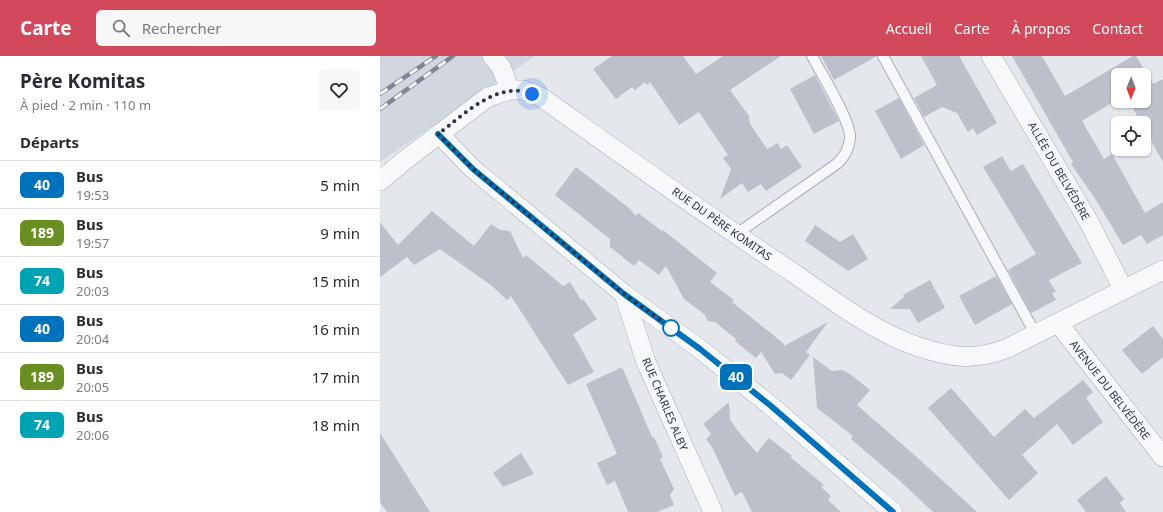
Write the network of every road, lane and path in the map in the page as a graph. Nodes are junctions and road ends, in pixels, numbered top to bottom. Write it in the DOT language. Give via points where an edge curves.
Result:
graph roads {
  1 [pos="492,56"];
  2 [pos="812,56"];
  3 [pos="883,56"];
  4 [pos="991,56"];
  5 [pos="510,90"];
  6 [pos="438,134"];
  7 [pos="380,181"];
  8 [pos="735,235"];
  9 [pos="1163,270"];
  10 [pos="1123,289"];
  11 [pos="624,294"];
  12 [pos="1058,323"];
  13 [pos="1036,334"];
  14 [pos="1163,457"];
  15 [pos="713,512"];
  16 [pos="893,512"];
  1 -- 5 [label="street" via="501,67"];
  2 -- 8 [label="lane" via="847,122 850,137 847,153 838,163"];
  3 -- 13 [label="lane"];
  4 -- 10 [label="street, ALLÉE DU BELVÉDÈRE" via="1089,222"];
  5 -- 6 [label="street, RUE DU PÈRE KOMITAS" via="488,97"];
  5 -- 8 [label="street, RUE DU PÈRE KOMITAS" via="523,90 541,97"];
  6 -- 7 [label="street, RUE DU PÈRE KOMITAS"];
  6 -- 11 [label="street" via="473,169"];
  8 -- 13 [label="street, RUE DU PÈRE KOMITAS" via="862,319 918,347 954,356 984,356"];
  9 -- 10 [label="street, RUE DU PÈRE KOMITAS"];
  10 -- 12 [label="street, RUE DU PÈRE KOMITAS"];
  11 -- 15 [label="street, RUE CHARLES ALBY" via="646,362"];
  11 -- 16 [label="street" via="700,349 771,406"];
  12 -- 13 [label="street, RUE DU PÈRE KOMITAS"];
  12 -- 14 [label="street, AVENUE DU BELVÉDÈRE"];
}
